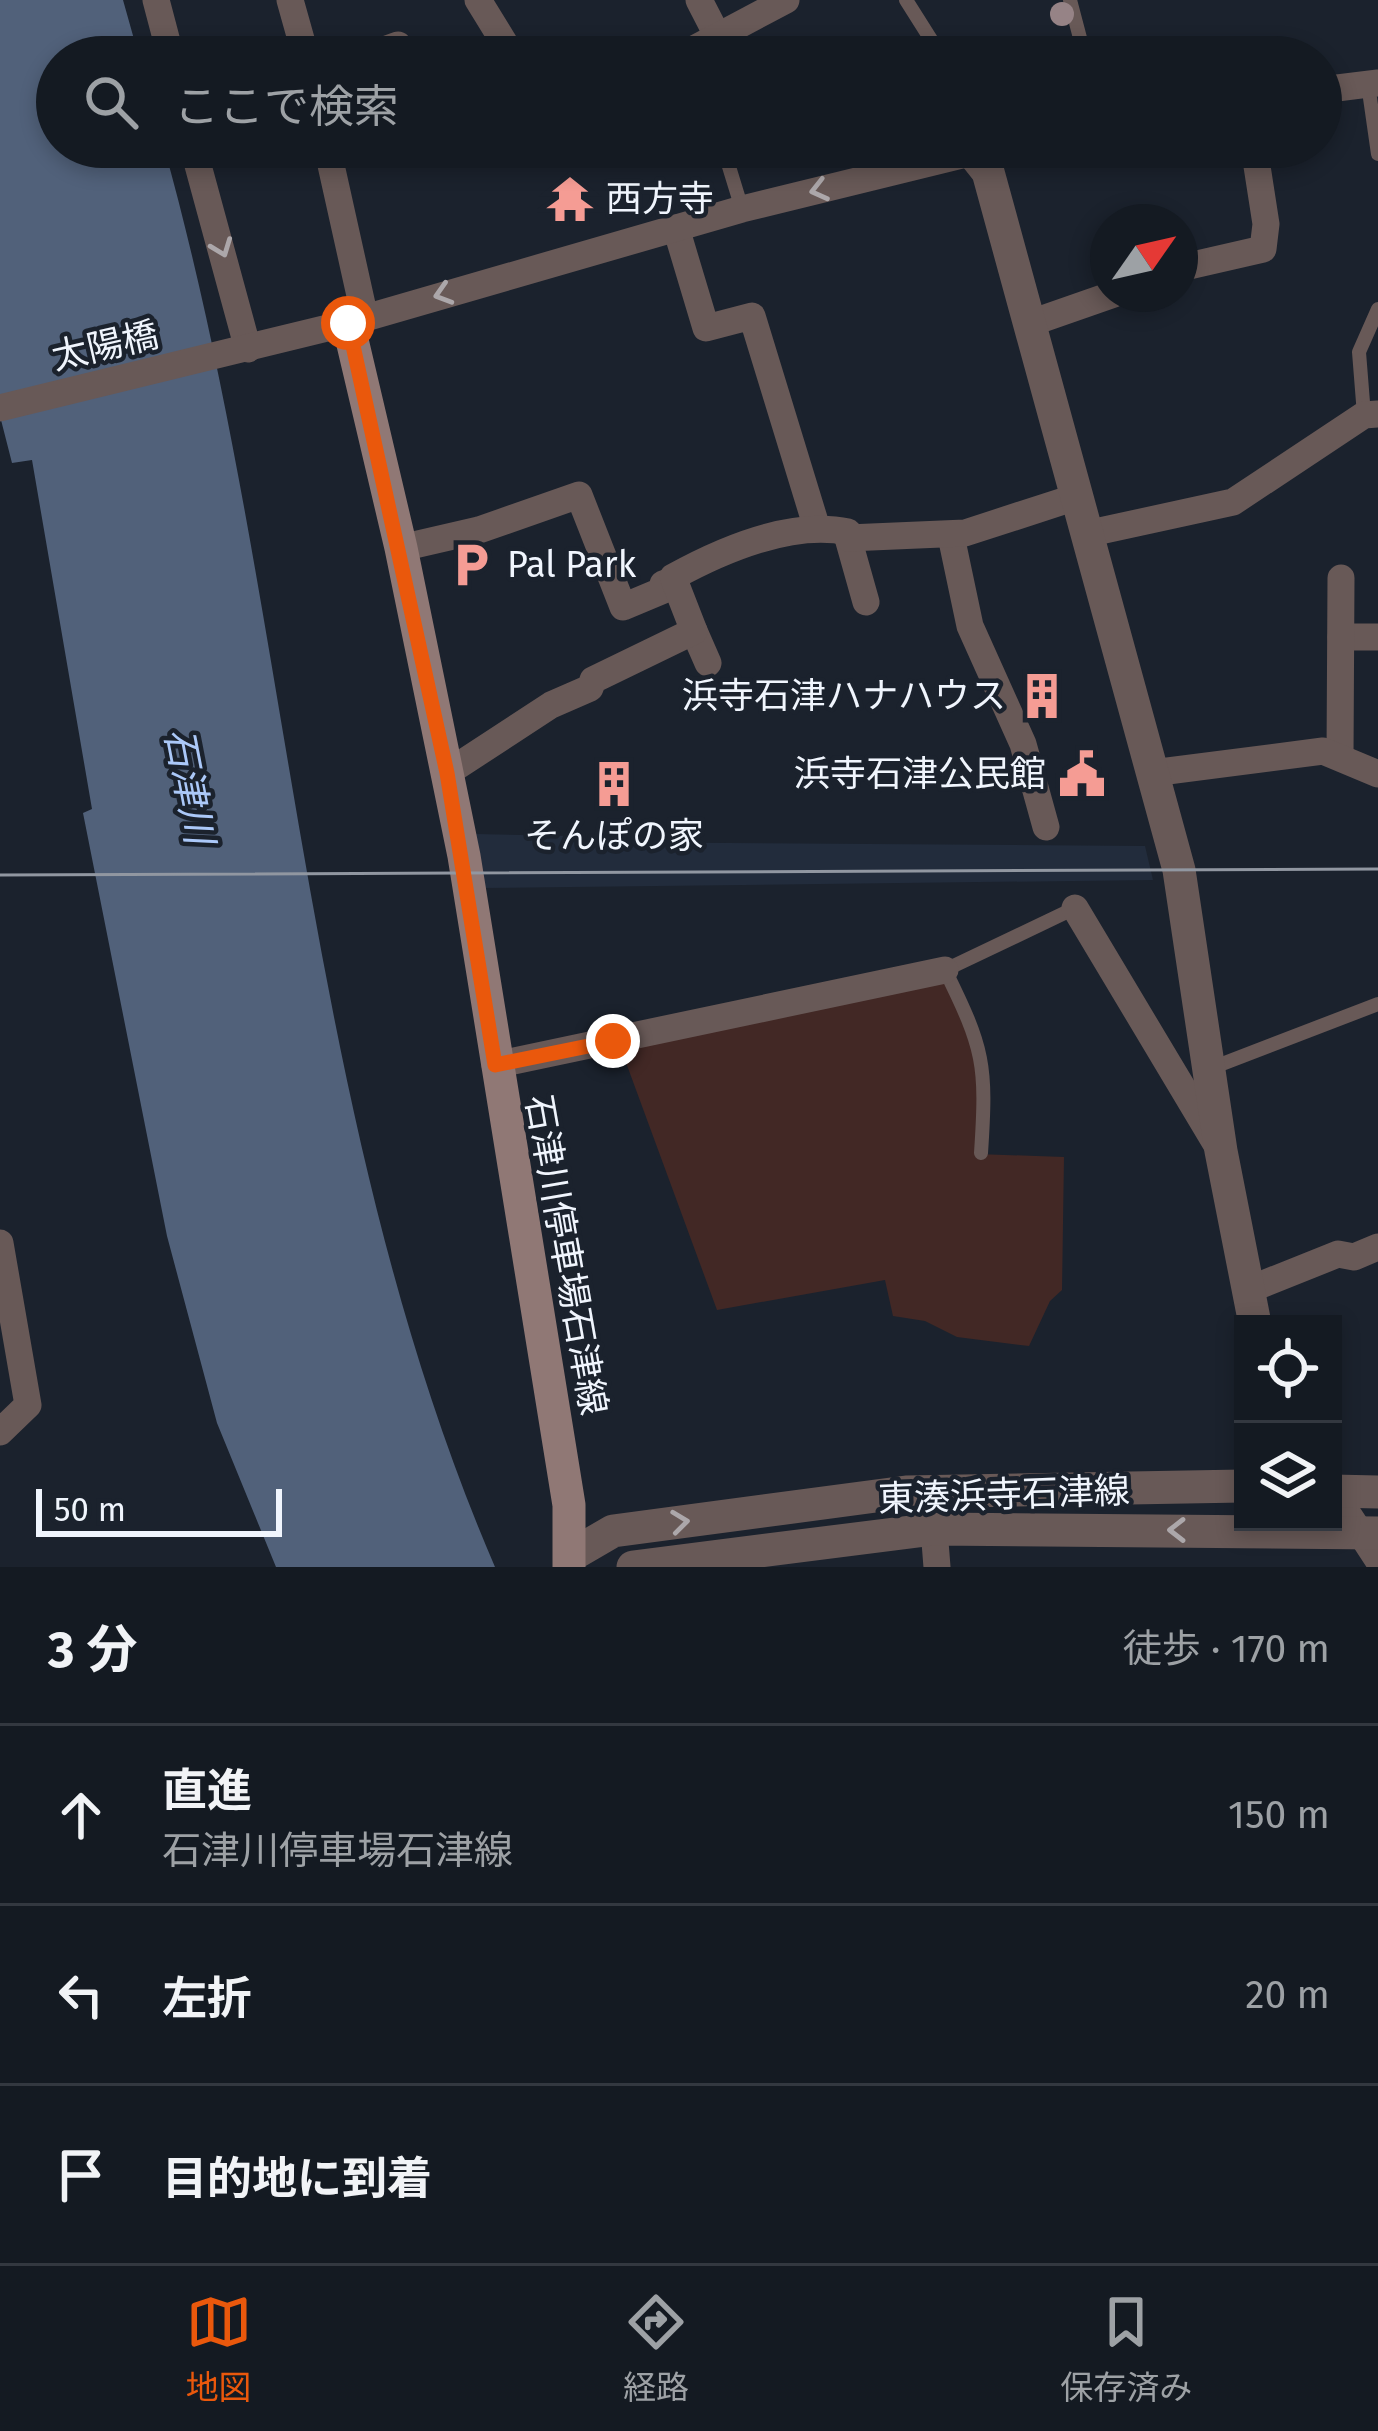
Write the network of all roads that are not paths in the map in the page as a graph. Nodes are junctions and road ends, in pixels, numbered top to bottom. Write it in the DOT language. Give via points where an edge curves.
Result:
graph roads {
  1 [pos="156,0"];
  2 [pos="290,0"];
  3 [pos="478,0"];
  4 [pos="698,0"];
  5 [pos="786,0"];
  6 [pos="906,0"];
  7 [pos="1070,0"];
  8 [pos="717,35"];
  9 [pos="165,36"];
  10 [pos="300,36"];
  11 [pos="500,36"];
  12 [pos="929,36"];
  13 [pos="1079,36"];
  14 [pos="1373,83"];
  15 [pos="1342,87"];
  16 [pos="1378,154"];
  17 [pos="198,168"];
  18 [pos="331,168"];
  19 [pos="729,168"];
  20 [pos="905,168"];
  21 [pos="987,168"];
  22 [pos="1257,168"];
  23 [pos="742,209"];
  24 [pos="676,228"];
  25 [pos="1198,264"];
  26 [pos="1090,302"];
  27 [pos="1378,309"];
  28 [pos="356,320"];
  29 [pos="1028,324"];
  30 [pos="237,352"];
  31 [pos="0,408"];
  32 [pos="1371,415"];
  33 [pos="1076,497"];
  34 [pos="816,525"];
  35 [pos="1086,534"];
  36 [pos="951,536"];
  37 [pos="848,538"];
  38 [pos="401,548"];
  39 [pos="1341,578"];
  40 [pos="674,580"];
  41 [pos="866,602"];
  42 [pos="694,631"];
  43 [pos="1378,637"];
  44 [pos="1342,638"];
  45 [pos="708,664"];
  46 [pos="1340,756"];
  47 [pos="1152,772"];
  48 [pos="447,773"];
  49 [pos="1378,774"];
  50 [pos="1046,827"];
  51 [pos="1075,908"];
  52 [pos="945,970"];
  53 [pos="1378,1004"];
  54 [pos="495,1065"];
  55 [pos="1209,1069"];
  56 [pos="1221,1150"];
  57 [pos="982,1153"];
  58 [pos="0,1243"];
  59 [pos="1378,1246"];
  60 [pos="1248,1290"];
  61 [pos="1253,1315"];
  62 [pos="0,1432"];
  63 [pos="1234,1486"];
  64 [pos="1342,1491"];
  65 [pos="1378,1492"];
  66 [pos="1342,1502"];
  67 [pos="1234,1527"];
  68 [pos="934,1529"];
  69 [pos="1319,1531"];
  70 [pos="1373,1542"];
  71 [pos="570,1561"];
  72 [pos="613,1567"];
  73 [pos="633,1567"];
  74 [pos="937,1567"];
  1 -- 9 [label="street"];
  2 -- 10 [label="street"];
  3 -- 11 [label="street"];
  4 -- 8 [label="street"];
  5 -- 8 [label="street"];
  6 -- 12 [label="lane"];
  7 -- 13 [label="lane"];
  14 -- 15 [label="street"];
  14 -- 16 [label="lane"];
  17 -- 30 [label="street, one-way"];
  18 -- 28 [label="street"];
  19 -- 23 [label="lane"];
  20 -- 23 [label="street, 太陽橋, one-way"];
  21 -- 29 [label="street"];
  22 -- 25 [label="street" via="1263,250"];
  23 -- 24 [label="street, 太陽橋"];
  24 -- 28 [label="street, 太陽橋, one-way"];
  24 -- 34 [label="street" via="706,328 752,316"];
  26 -- 29 [label="street"];
  27 -- 32 [label="lane" via="1359,352"];
  28 -- 30 [label="street, 太陽橋"];
  28 -- 38 [label="main road, 石津川停車場石津線"];
  29 -- 33 [label="street"];
  30 -- 31 [label="street, 太陽橋"];
  32 -- 35 [label="street" via="1233,502"];
  33 -- 35 [label="street"];
  33 -- 36 [label="street"];
  34 -- 37 [label="street"];
  34 -- 40 [label="street" via="696,565"];
  35 -- 47 [label="street"];
  36 -- 37 [label="street"];
  36 -- 50 [label="street" via="970,626 1023,744"];
  37 -- 41 [label="street"];
  38 -- 40 [label="street" via="579,495 623,607"];
  38 -- 48 [label="main road, 石津川停車場石津線"];
  39 -- 44 [label="street"];
  40 -- 42 [label="street"];
  42 -- 45 [label="street"];
  42 -- 48 [label="street" via="593,680"];
  43 -- 44 [label="street"];
  44 -- 46 [label="street"];
  46 -- 47 [label="street" via="1323,751"];
  46 -- 49 [label="street"];
  47 -- 55 [label="street" via="1179,870"];
  48 -- 54 [label="main road, 石津川停車場石津線"];
  51 -- 52 [label="lane"];
  51 -- 56 [label="street"];
  52 -- 54 [label="street"];
  52 -- 57 [label="lane" via="987,1074"];
  53 -- 55 [label="lane"];
  54 -- 71 [label="main road, 石津川停車場石津線" via="569,1505"];
  55 -- 56 [label="street"];
  56 -- 60 [label="street"];
  58 -- 62 [label="street" via="28,1405"];
  59 -- 60 [label="street"];
  60 -- 61 [label="street"];
  71 -- 63 [label="street, 東湊浜寺石津線, one-way" via="614,1531 906,1492"];
  64 -- 65 [label="street"];
  66 -- 70 [label="street"];
  67 -- 68 [label="street, 東湊浜寺石津線, one-way"];
  68 -- 73 [label="street, 東湊浜寺石津線"];
  68 -- 74 [label="street"];
  69 -- 70 [label="street, 東湊浜寺石津線"];
  71 -- 72 [label="street"];
}
